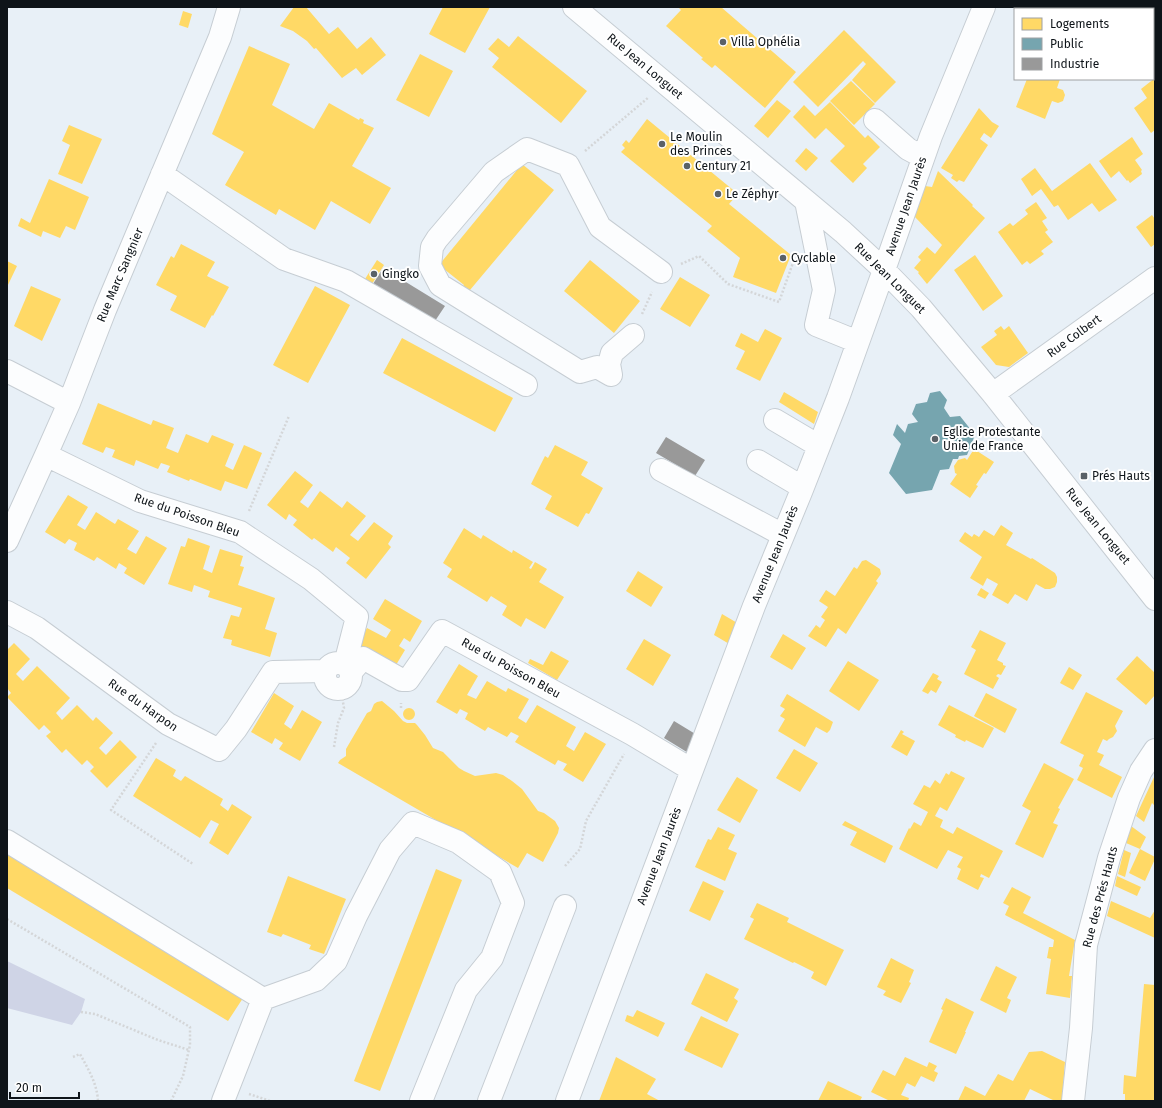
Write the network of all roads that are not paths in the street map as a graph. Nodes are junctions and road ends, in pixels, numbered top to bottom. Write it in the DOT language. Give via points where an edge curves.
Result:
graph roads {
  1 [pos="229,7"];
  2 [pos="574,7"];
  3 [pos="984,7"];
  4 [pos="875,120"];
  5 [pos="924,157"];
  6 [pos="162,174"];
  7 [pos="806,201"];
  8 [pos="884,270"];
  9 [pos="661,272"];
  10 [pos="1155,278"];
  11 [pos="633,335"];
  12 [pos="858,342"];
  13 [pos="7,370"];
  14 [pos="526,385"];
  15 [pos="993,394"];
  16 [pos="69,403"];
  17 [pos="775,420"];
  18 [pos="819,446"];
  19 [pos="46,455"];
  20 [pos="758,461"];
  21 [pos="661,470"];
  22 [pos="802,487"];
  23 [pos="783,535"];
  24 [pos="7,541"];
  25 [pos="1155,599"];
  26 [pos="7,612"];
  27 [pos="340,674"];
  28 [pos="1155,750"];
  29 [pos="692,770"];
  30 [pos="7,841"];
  31 [pos="565,906"];
  32 [pos="263,999"];
  33 [pos="222,1101"];
  34 [pos="421,1101"];
  35 [pos="489,1101"];
  36 [pos="567,1101"];
  37 [pos="1073,1101"];
  1 -- 6 [label="street, Rue Marc Sangnier" via="220,37"];
  2 -- 7 [label="street, Rue Jean Longuet"];
  3 -- 5 [label="street, Avenue Jean Jaurès"];
  4 -- 5 [label="street" via="908,149"];
  5 -- 8 [label="street, Avenue Jean Jaurès"];
  6 -- 14 [label="street" via="284,259 346,281"];
  6 -- 16 [label="street, Rue Marc Sangnier"];
  7 -- 8 [label="street, Rue Jean Longuet"];
  7 -- 12 [label="street" via="824,290 816,325"];
  8 -- 12 [label="street, Avenue Jean Jaurès"];
  8 -- 15 [label="street, Rue Jean Longuet" via="921,308"];
  9 -- 11 [label="street" via="600,227 568,165 527,149 494,172 432,247 430,266 440,285 580,372 597,367 611,375 609,364 612,353"];
  10 -- 15 [label="street, Rue Colbert"];
  12 -- 18 [label="street, Avenue Jean Jaurès"];
  13 -- 16 [label="street"];
  15 -- 25 [label="street, Rue Jean Longuet"];
  16 -- 19 [label="street, Rue Marc Sangnier"];
  17 -- 18 [label="street"];
  18 -- 22 [label="street, Avenue Jean Jaurès"];
  19 -- 24 [label="street, Rue Marc Sangnier"];
  19 -- 27 [label="street, Rue du Poisson Bleu" via="140,501 240,532 311,579 357,617"];
  20 -- 22 [label="street"];
  21 -- 23 [label="street"];
  22 -- 23 [label="street, Avenue Jean Jaurès"];
  23 -- 29 [label="street, Avenue Jean Jaurès"];
  26 -- 27 [label="street, Rue du Harpon" via="36,628 168,724 219,750 236,729 273,672"];
  27 -- 29 [label="street, Rue du Poisson Bleu" via="362,658 402,680 408,680 442,631 632,734"];
  28 -- 37 [label="street, Rue des Prés Hauts" via="1141,771 1129,798 1109,858 1086,945"];
  29 -- 36 [label="street, Avenue Jean Jaurès"];
  30 -- 32 [label="street"];
  31 -- 35 [label="street"];
  32 -- 33 [label="street"];
  32 -- 34 [label="street" via="316,980 336,961 390,850 413,823 458,842 500,872 513,903 492,958 466,990"];
}
